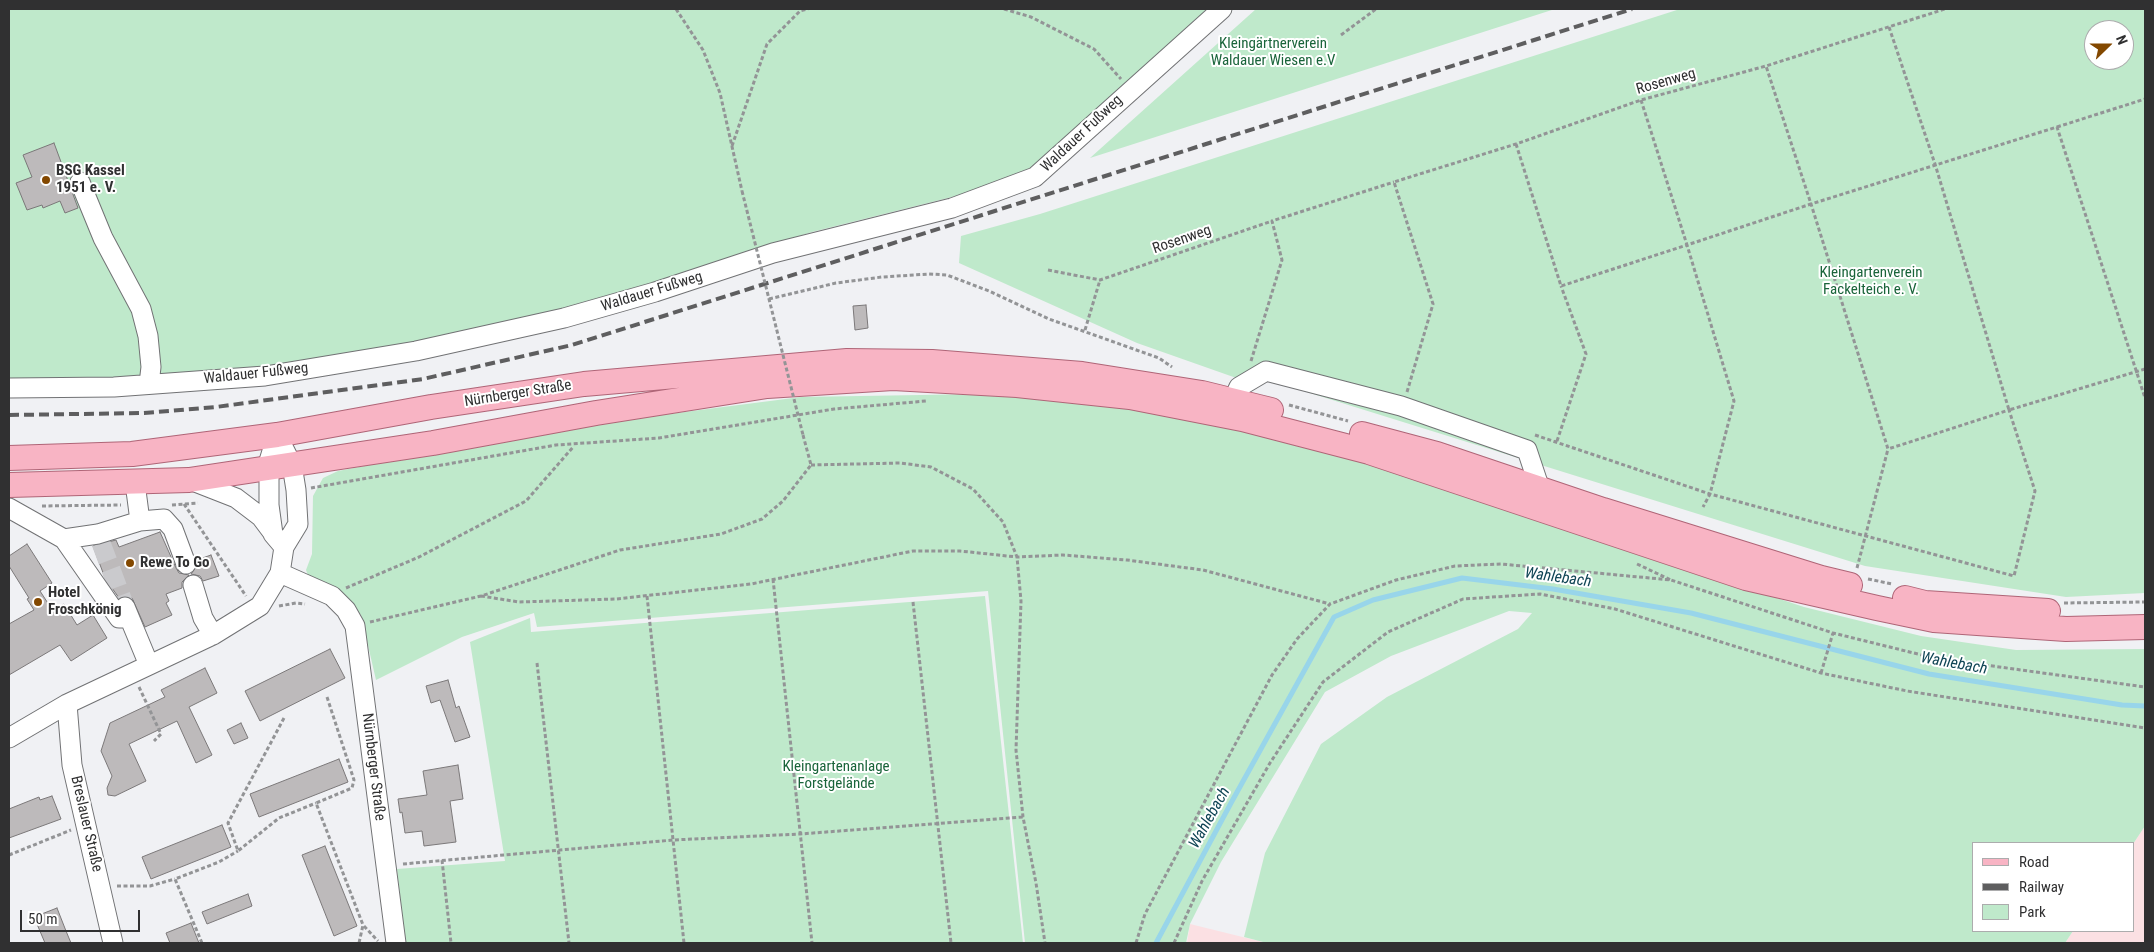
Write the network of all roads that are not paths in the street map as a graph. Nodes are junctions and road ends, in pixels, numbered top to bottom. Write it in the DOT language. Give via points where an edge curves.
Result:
graph roads {
  1 [pos="1222,9"];
  2 [pos="80,182"];
  3 [pos="149,384"];
  4 [pos="9,388"];
  5 [pos="1232,400"];
  6 [pos="277,435"];
  7 [pos="9,458"];
  8 [pos="292,465"];
  9 [pos="269,468"];
  10 [pos="189,480"];
  11 [pos="9,485"];
  12 [pos="1540,489"];
  13 [pos="137,503"];
  14 [pos="9,508"];
  15 [pos="64,539"];
  16 [pos="279,540"];
  17 [pos="186,564"];
  18 [pos="280,573"];
  19 [pos="193,584"];
  20 [pos="2145,611"];
  21 [pos="2145,627"];
  22 [pos="212,635"];
  23 [pos="141,669"];
  24 [pos="67,704"];
  25 [pos="9,738"];
  26 [pos="113,943"];
  27 [pos="396,943"];
  1 -- 3 [label="street, Waldauer Fußweg" via="1035,177 952,208 773,253 655,292 496,334 266,376"];
  2 -- 3 [label="street" via="102,238 140,309 148,336"];
  3 -- 4 [label="street, Waldauer Fußweg"];
  5 -- 6 [label="main road, Nürnberger Straße" via="1082,374 941,363 847,361 584,384"];
  5 -- 12 [label="main road, Nürnberger Straße" via="1437,454"];
  5 -- 12 [label="street" via="1239,387 1266,371 1401,406 1527,450"];
  6 -- 7 [label="main road, Nürnberger Straße" via="132,454"];
  6 -- 8 [label="street"];
  6 -- 9 [label="street"];
  8 -- 9 [label="main road"];
  8 -- 16 [label="street" via="298,524"];
  8 -- 21 [label="main road" via="767,386 892,378 1017,385 1130,397 1242,419 1369,452 1746,578 1877,608 1934,620 2066,629"];
  9 -- 10 [label="main road"];
  9 -- 16 [label="street" via="269,505"];
  10 -- 13 [label="main road"];
  10 -- 16 [label="street" via="236,498"];
  11 -- 13 [label="main road"];
  12 -- 20 [label="main road, Nürnberger Straße" via="1821,578 1925,603 2096,615"];
  13 -- 15 [label="street" via="99,538"];
  13 -- 17 [label="street" via="173,528"];
  14 -- 15 [label="street"];
  15 -- 23 [label="street" via="119,618 126,611"];
  16 -- 18 [label="street"];
  18 -- 22 [label="street" via="260,606"];
  18 -- 27 [label="street, Nürnberger Straße" via="332,596 346,610 355,626"];
  19 -- 22 [label="street"];
  22 -- 23 [label="street"];
  23 -- 24 [label="street"];
  24 -- 25 [label="street"];
  24 -- 26 [label="street, Breslauer Straße" via="72,765"];
}
